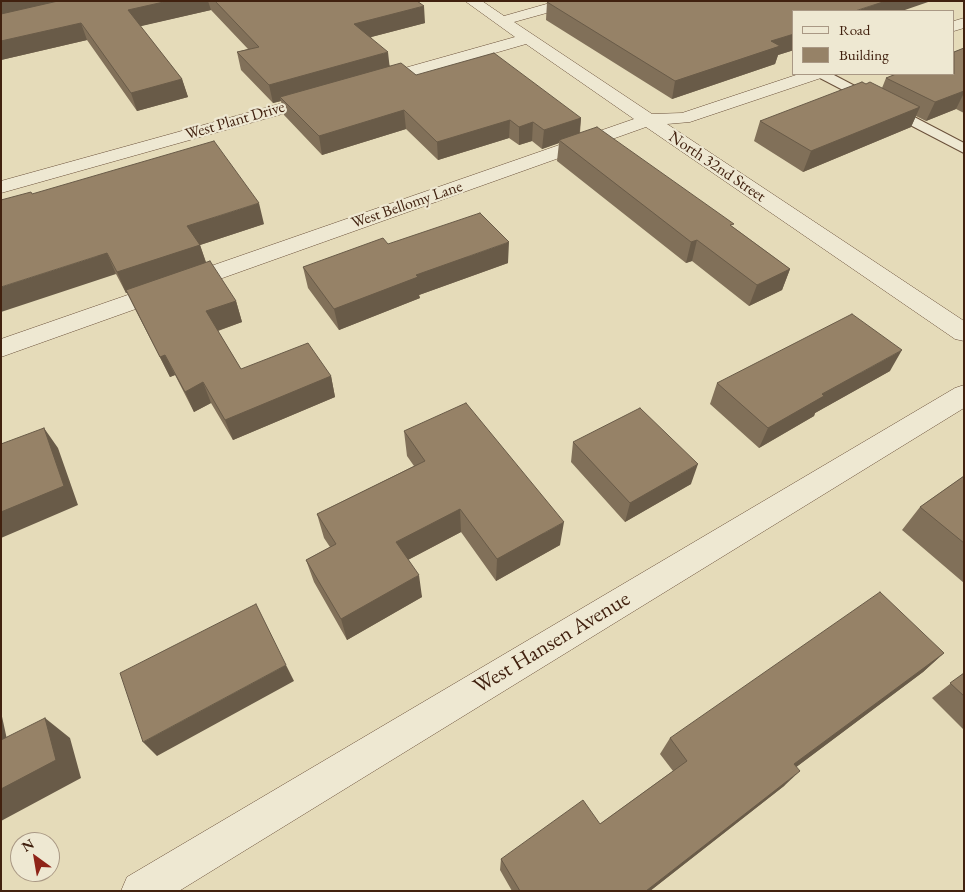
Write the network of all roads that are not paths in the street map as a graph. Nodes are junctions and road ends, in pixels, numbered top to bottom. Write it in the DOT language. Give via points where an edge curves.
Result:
graph roads {
  1 [pos="472,1"];
  2 [pos="574,1"];
  3 [pos="502,21"];
  4 [pos="527,39"];
  5 [pos="812,75"];
  6 [pos="826,75"];
  7 [pos="355,88"];
  8 [pos="336,93"];
  9 [pos="648,120"];
  10 [pos="964,148"];
  11 [pos="1,187"];
  12 [pos="964,333"];
  13 [pos="1,348"];
  14 [pos="964,395"];
  15 [pos="140,891"];
  1 -- 3 [label="street, North 32nd Street"];
  2 -- 3 [label="street"];
  3 -- 4 [label="street, North 32nd Street"];
  4 -- 7 [label="street"];
  4 -- 9 [label="street, North 32nd Street"];
  5 -- 9 [label="street, West Bellomy Lane" via="684,118"];
  6 -- 10 [label="lane"];
  8 -- 11 [label="street, West Plant Drive"];
  9 -- 12 [label="street, North 32nd Street"];
  9 -- 13 [label="street, West Bellomy Lane"];
  14 -- 15 [label="street, West Hansen Avenue"];
}
